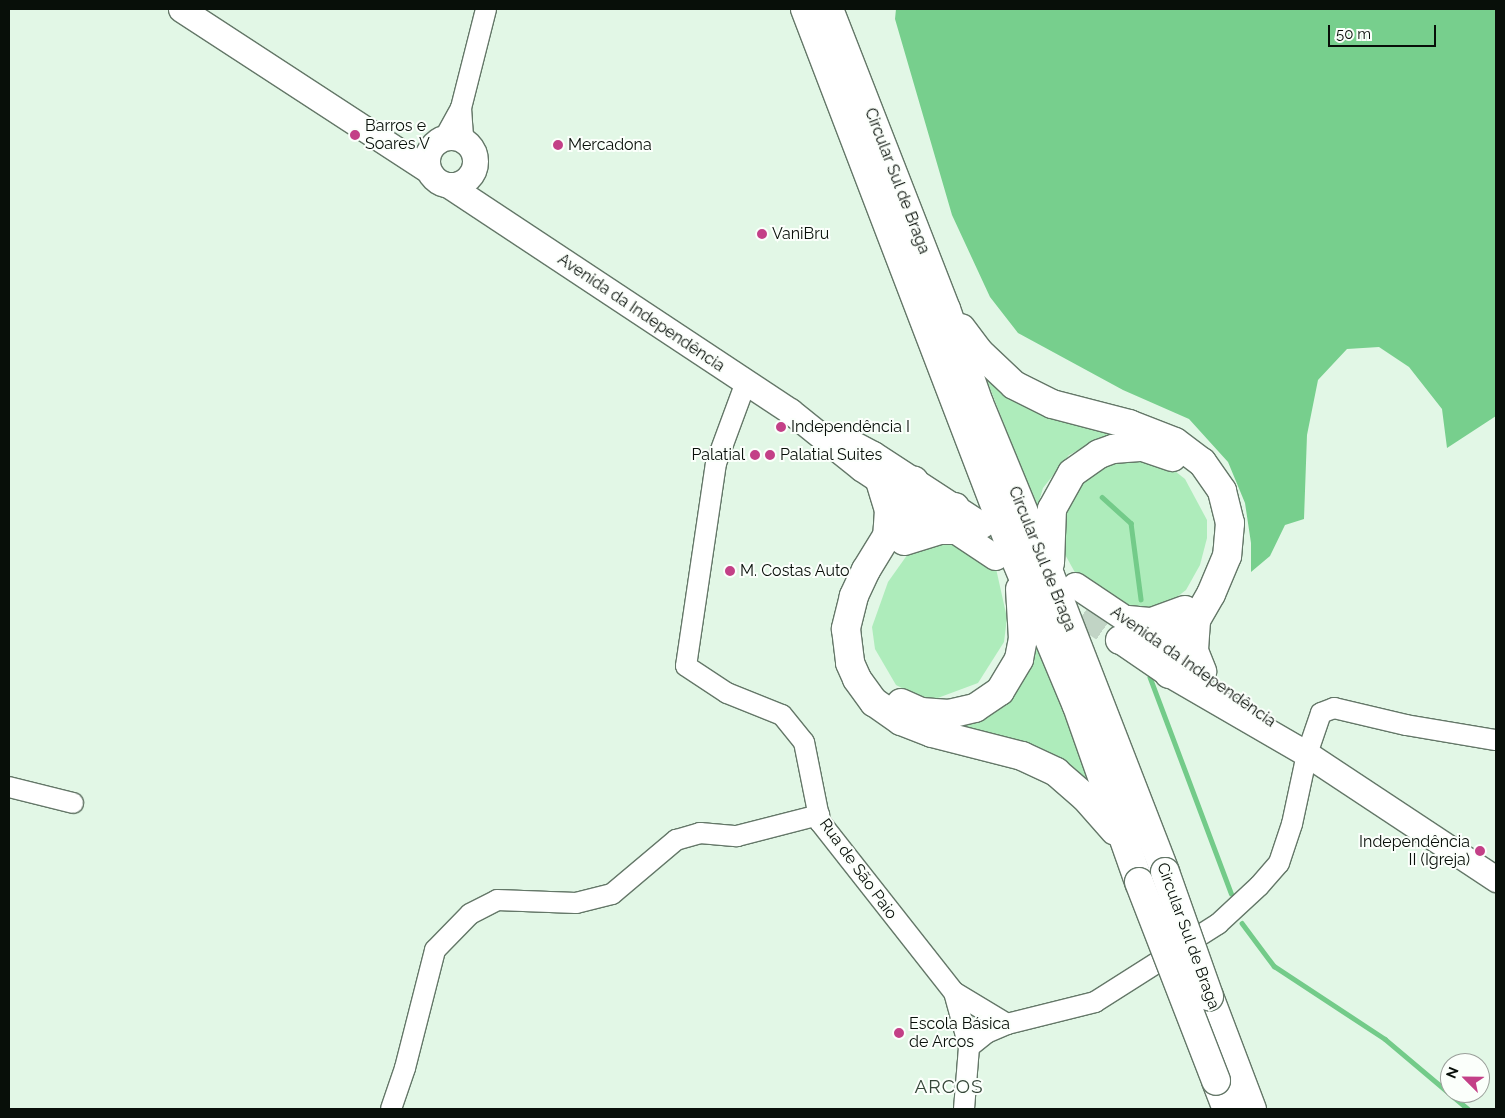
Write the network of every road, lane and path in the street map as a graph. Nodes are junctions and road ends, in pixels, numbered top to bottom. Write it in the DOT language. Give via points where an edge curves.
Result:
graph roads {
  1 [pos="181,9"];
  2 [pos="486,9"];
  3 [pos="804,9"];
  4 [pos="829,9"];
  5 [pos="441,149"];
  6 [pos="473,172"];
  7 [pos="450,186"];
  8 [pos="492,214"];
  9 [pos="946,309"];
  10 [pos="746,382"];
  11 [pos="790,411"];
  12 [pos="880,481"];
  13 [pos="917,493"];
  14 [pos="954,519"];
  15 [pos="982,525"];
  16 [pos="896,539"];
  17 [pos="1006,558"];
  18 [pos="1063,580"];
  19 [pos="1190,615"];
  20 [pos="1124,630"];
  21 [pos="1167,647"];
  22 [pos="1202,672"];
  23 [pos="1169,674"];
  24 [pos="1496,740"];
  25 [pos="1307,754"];
  26 [pos="9,786"];
  27 [pos="73,803"];
  28 [pos="819,814"];
  29 [pos="1125,844"];
  30 [pos="1496,879"];
  31 [pos="954,992"];
  32 [pos="1007,1024"];
  33 [pos="969,1047"];
  34 [pos="391,1109"];
  35 [pos="964,1109"];
  36 [pos="1227,1109"];
  37 [pos="1252,1109"];
  1 -- 5 [label="main road, Avenida da Independência" via="390,148"];
  2 -- 5 [label="street" via="461,108"];
  3 -- 17 [label="highway, Circular Sul de Braga"];
  4 -- 9 [label="highway, Circular Sul de Braga"];
  5 -- 6 [label="main road" via="475,157"];
  5 -- 7 [label="main road, Avenida da Independência" via="437,182"];
  6 -- 7 [label="main road" via="464,182"];
  6 -- 8 [label="main road"];
  7 -- 8 [label="main road, Avenida da Independência"];
  8 -- 10 [label="main road, Avenida da Independência"];
  9 -- 18 [label="highway, Circular Sul de Braga" via="979,403"];
  9 -- 19 [label="highway" via="978,352 1014,386 1071,411 1157,433 1190,450 1213,475 1228,508 1230,540 1220,574"];
  10 -- 11 [label="main road, Avenida da Independência"];
  10 -- 28 [label="street, Rua de São Paio" via="716,463 686,666 726,692 782,715 804,742"];
  11 -- 12 [label="main road, Avenida da Independência"];
  11 -- 13 [label="main road, Avenida da Independência" via="873,454"];
  12 -- 13 [label="main road, Avenida da Independência"];
  12 -- 16 [label="highway"];
  13 -- 14 [label="highway"];
  13 -- 16 [label="highway" via="900,517"];
  14 -- 15 [label="main road"];
  14 -- 16 [label="highway" via="940,530"];
  14 -- 17 [label="main road"];
  16 -- 17 [label="highway" via="871,590 861,624 861,641 869,669 885,691 908,707 935,714 975,708 1000,691 1011,677 1023,639"];
  16 -- 29 [label="highway" via="866,570 848,613 848,655 864,691 901,721 932,733 1022,756 1056,772 1085,797"];
  17 -- 29 [label="highway, Circular Sul de Braga" via="1077,706"];
  18 -- 19 [label="highway" via="1052,510 1072,472 1113,449 1154,450 1177,460 1196,476 1214,514 1214,547"];
  18 -- 20 [label="main road, Avenida da Independência"];
  18 -- 37 [label="highway, Circular Sul de Braga, bridge"];
  19 -- 20 [label="highway"];
  19 -- 21 [label="highway" via="1179,644"];
  19 -- 22 [label="highway"];
  20 -- 21 [label="highway" via="1152,648"];
  20 -- 23 [label="main road, Avenida da Independência"];
  21 -- 22 [label="main road, Avenida da Independência"];
  21 -- 23 [label="highway"];
  22 -- 25 [label="main road, Avenida da Independência" via="1283,731"];
  23 -- 25 [label="main road, Avenida da Independência"];
  24 -- 25 [label="street" via="1406,725 1334,708 1321,714"];
  25 -- 30 [label="main road, Avenida da Independência"];
  25 -- 32 [label="street" via="1292,824 1279,863 1218,924 1096,1002"];
  26 -- 27 [label="street"];
  28 -- 31 [label="street, Rua de São Paio" via="820,822 884,907"];
  28 -- 34 [label="street" via="737,836 700,833 676,840 612,894 585,901 497,900 470,914 435,950 405,1068"];
  29 -- 36 [label="highway, Circular Sul de Braga, bridge"];
  31 -- 32 [label="street"];
  31 -- 33 [label="street, Rua de São Paio"];
  32 -- 33 [label="street" via="986,1033"];
  33 -- 35 [label="street, Rua de São Paio"];
}
